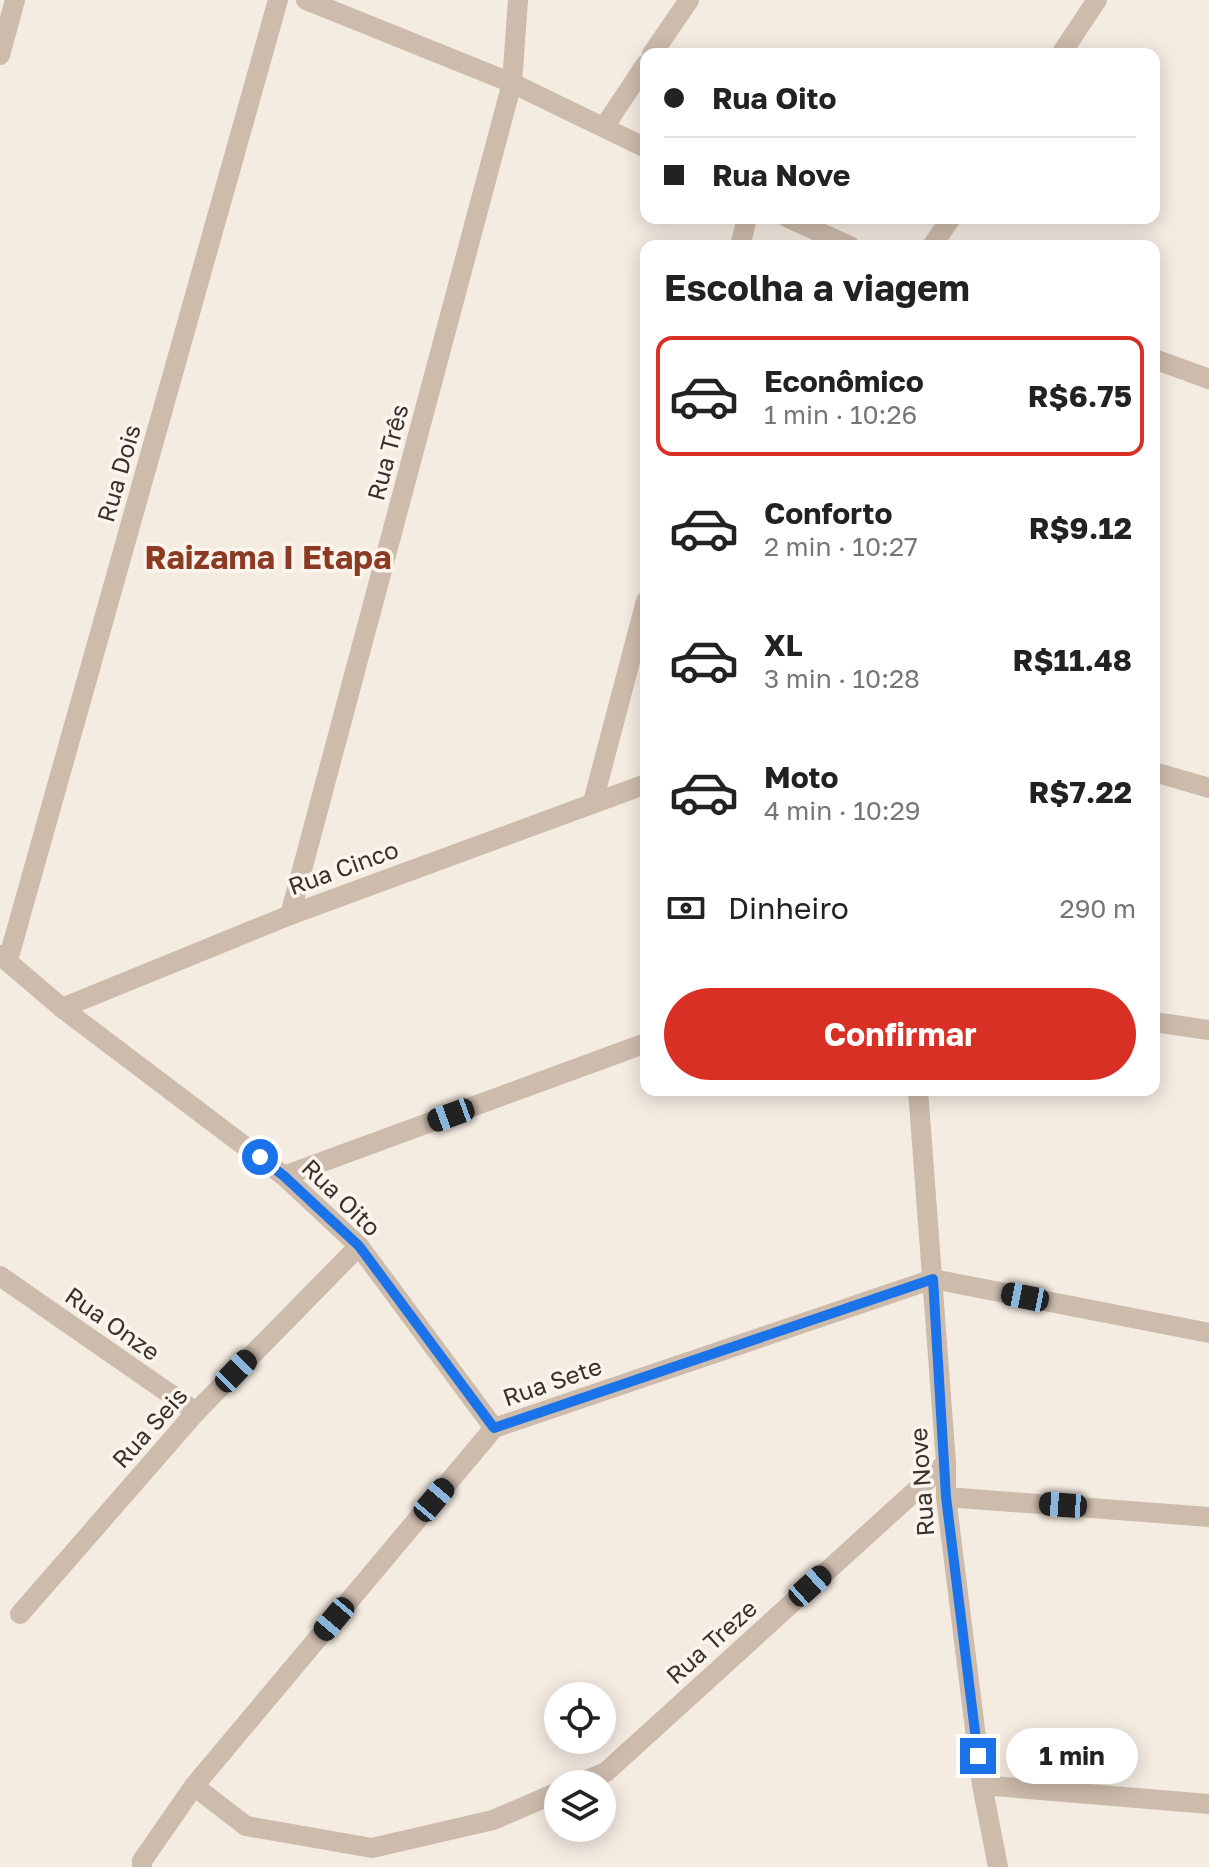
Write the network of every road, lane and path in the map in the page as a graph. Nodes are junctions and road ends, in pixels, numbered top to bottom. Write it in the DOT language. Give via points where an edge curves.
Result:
graph roads {
  1 [pos="15,0"];
  2 [pos="278,0"];
  3 [pos="306,0"];
  4 [pos="518,0"];
  5 [pos="689,0"];
  6 [pos="1097,0"];
  7 [pos="656,48"];
  8 [pos="1065,48"];
  9 [pos="0,55"];
  10 [pos="640,73"];
  11 [pos="512,83"];
  12 [pos="604,127"];
  13 [pos="640,145"];
  14 [pos="801,224"];
  15 [pos="837,240"];
  16 [pos="1160,361"];
  17 [pos="1209,379"];
  18 [pos="640,624"];
  19 [pos="1160,774"];
  20 [pos="640,786"];
  21 [pos="1209,788"];
  22 [pos="593,802"];
  23 [pos="290,915"];
  24 [pos="4,958"];
  25 [pos="62,1008"];
  26 [pos="1160,1023"];
  27 [pos="1209,1030"];
  28 [pos="640,1045"];
  29 [pos="918,1096"];
  30 [pos="284,1176"];
  31 [pos="359,1246"];
  32 [pos="0,1276"];
  33 [pos="933,1279"];
  34 [pos="1209,1333"];
  35 [pos="196,1412"];
  36 [pos="494,1428"];
  37 [pos="946,1463"];
  38 [pos="946,1497"];
  39 [pos="1209,1517"];
  40 [pos="20,1614"];
  41 [pos="608,1770"];
  42 [pos="982,1785"];
  43 [pos="194,1786"];
  44 [pos="544,1798"];
  45 [pos="1209,1804"];
  46 [pos="142,1867"];
  47 [pos="998,1867"];
  1 -- 9 [label="street"];
  2 -- 24 [label="street, Rua Dois"];
  3 -- 11 [label="street"];
  4 -- 11 [label="street, Rua Três"];
  5 -- 7 [label="street"];
  6 -- 8 [label="street"];
  10 -- 12 [label="street"];
  11 -- 12 [label="street"];
  11 -- 23 [label="street, Rua Três"];
  12 -- 13 [label="street"];
  14 -- 15 [label="street"];
  16 -- 17 [label="street"];
  18 -- 22 [label="street"];
  19 -- 21 [label="street"];
  20 -- 22 [label="street, Rua Cinco"];
  22 -- 23 [label="street, Rua Cinco"];
  23 -- 25 [label="street, Rua Cinco"];
  24 -- 25 [label="street, Rua Oito"];
  25 -- 30 [label="street, Rua Oito"];
  26 -- 27 [label="street"];
  28 -- 30 [label="street"];
  29 -- 33 [label="street, Rua Nove"];
  30 -- 31 [label="street, Rua Oito"];
  31 -- 35 [label="street, Rua Seis"];
  31 -- 36 [label="street, Rua Oito"];
  32 -- 35 [label="street, Rua Onze"];
  33 -- 34 [label="street"];
  33 -- 36 [label="street, Rua Sete"];
  33 -- 37 [label="street, Rua Nove"];
  35 -- 40 [label="street, Rua Seis"];
  36 -- 43 [label="street, Rua Sete"];
  37 -- 38 [label="street, Rua Nove"];
  37 -- 41 [label="street, Rua Treze"];
  38 -- 39 [label="street"];
  38 -- 42 [label="street, Rua Nove"];
  42 -- 45 [label="street"];
  42 -- 47 [label="street, Rua Nove"];
  43 -- 44 [label="street" via="246,1826 372,1848 493,1820"];
  43 -- 46 [label="street, Rua Sete"];
}
